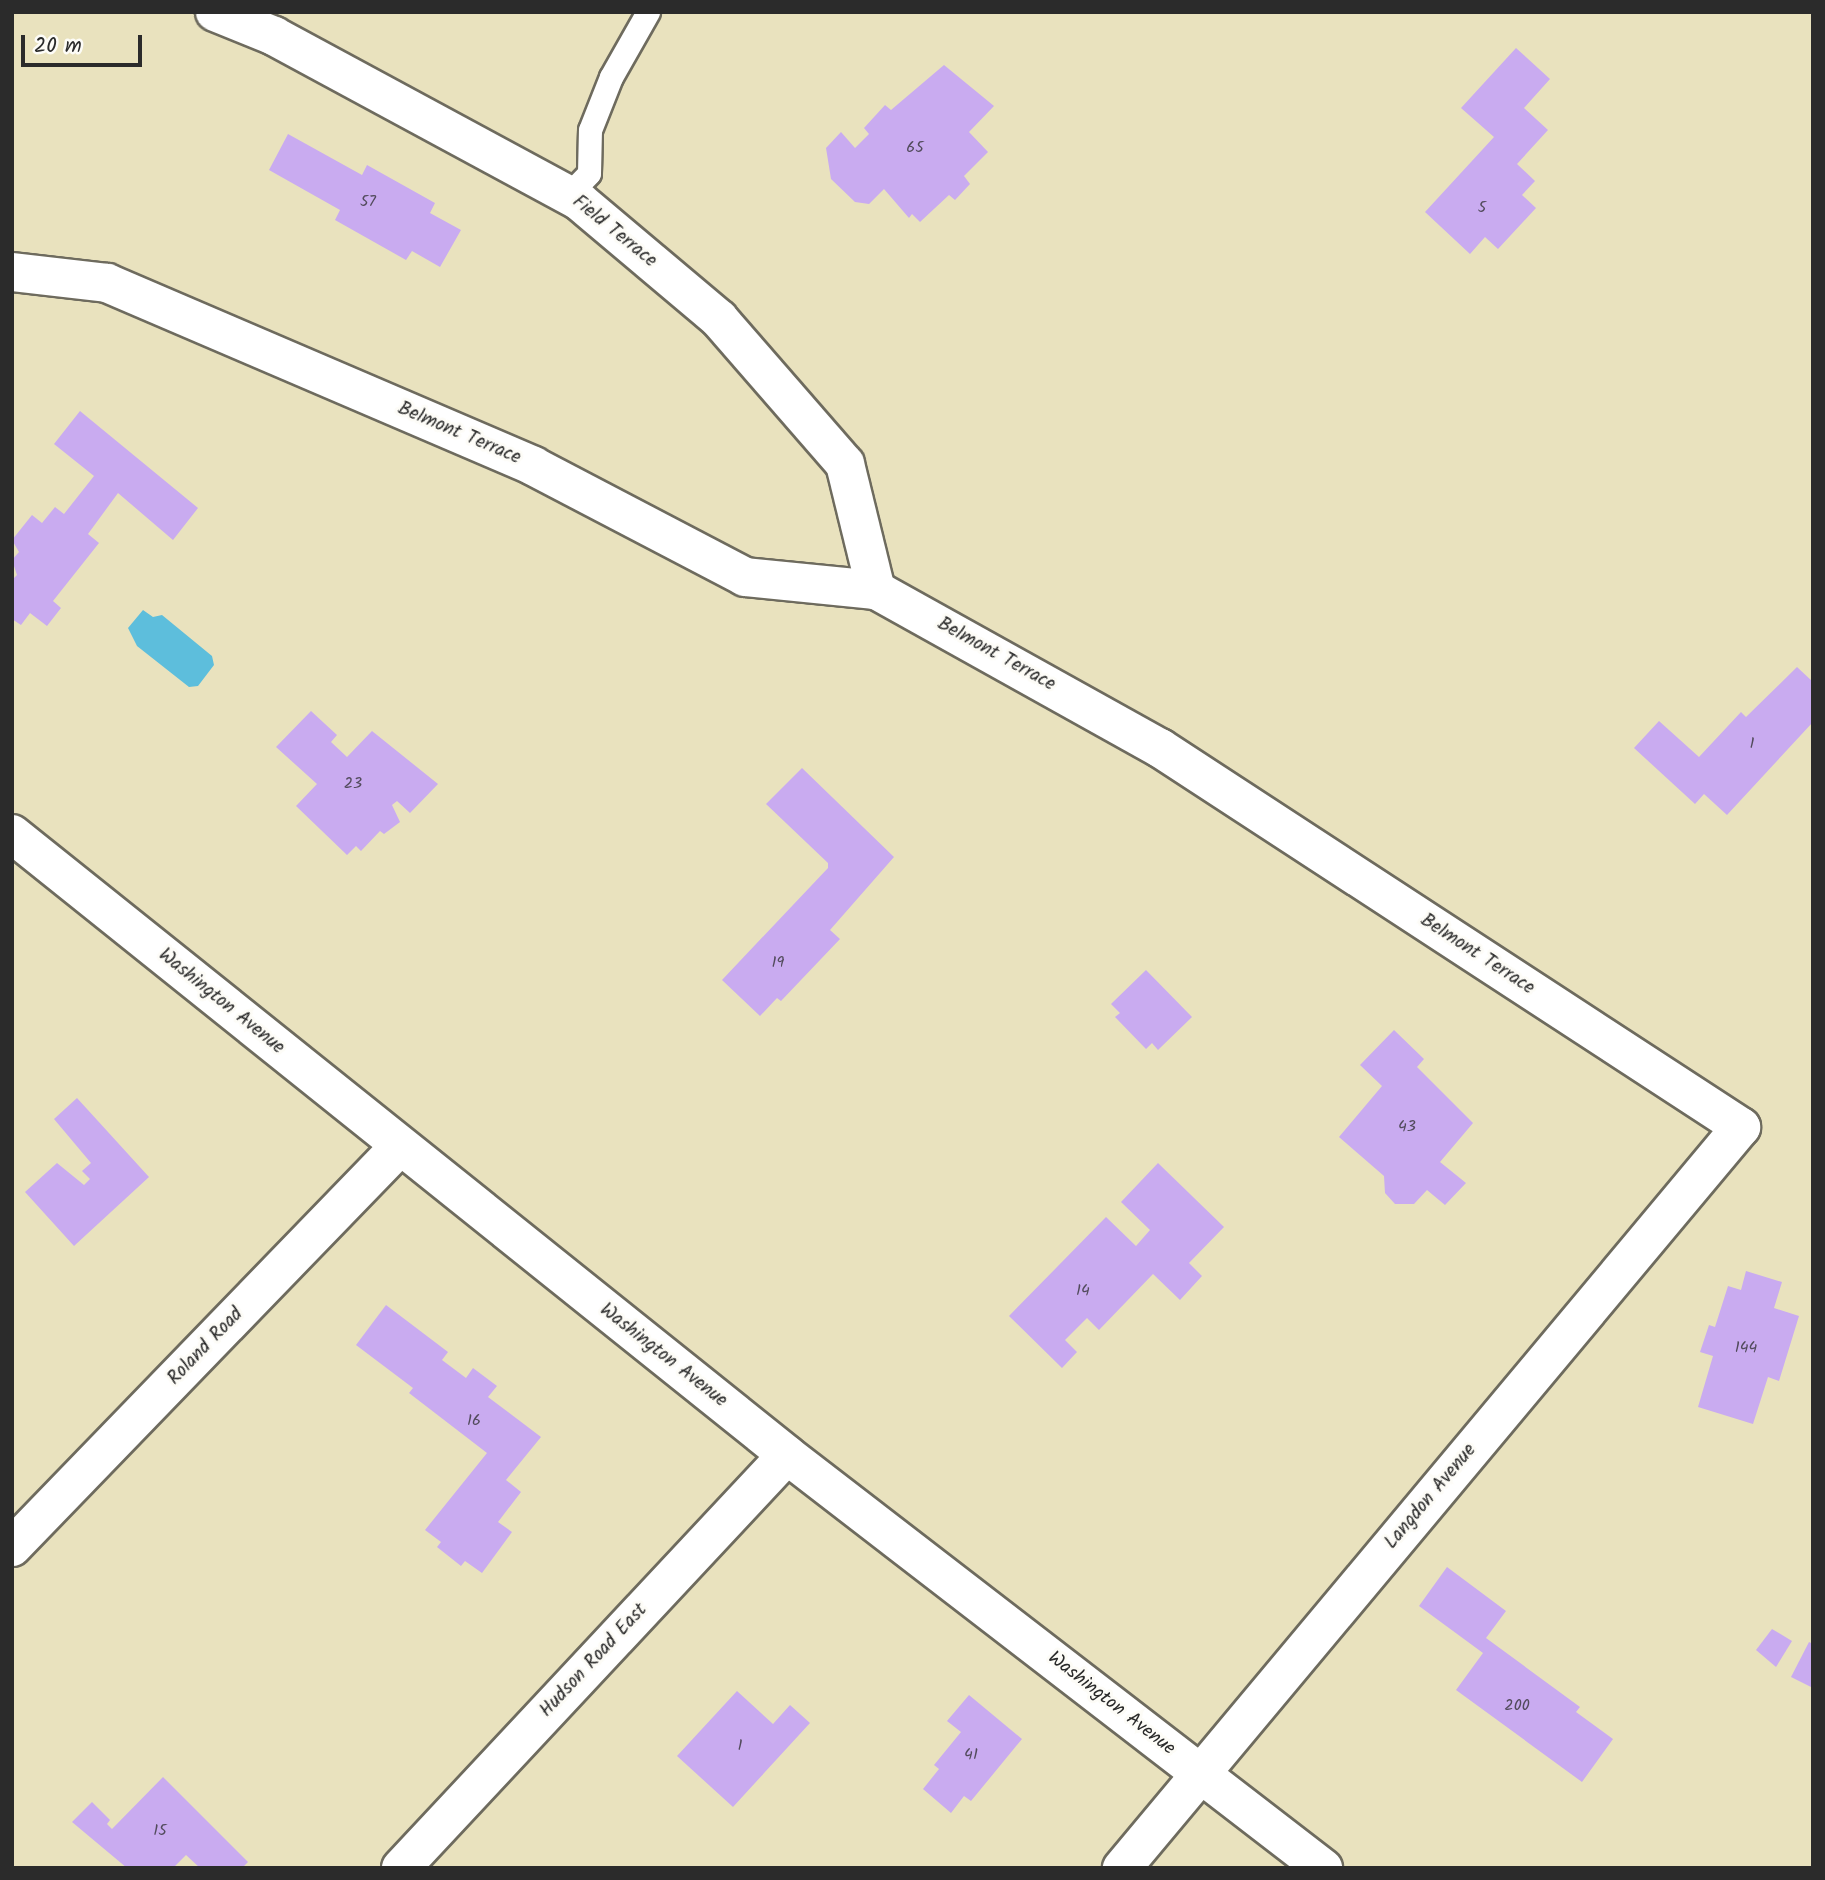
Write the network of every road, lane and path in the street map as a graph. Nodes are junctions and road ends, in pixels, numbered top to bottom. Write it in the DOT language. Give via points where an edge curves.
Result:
graph roads {
  1 [pos="215,12"];
  2 [pos="648,12"];
  3 [pos="568,195"];
  4 [pos="12,272"];
  5 [pos="877,590"];
  6 [pos="12,834"];
  7 [pos="1741,1127"];
  8 [pos="399,1147"];
  9 [pos="787,1455"];
  10 [pos="12,1547"];
  11 [pos="1200,1772"];
  12 [pos="401,1868"];
  13 [pos="1122,1868"];
  14 [pos="1323,1868"];
  1 -- 3 [label="street, Field Terrace" via="274,36"];
  2 -- 3 [label="lane" via="611,77 590,130 589,173"];
  3 -- 5 [label="street, Field Terrace" via="719,318 845,464"];
  4 -- 5 [label="street, Belmont Terrace" via="107,283 189,317 533,466 745,577"];
  5 -- 7 [label="street, Belmont Terrace" via="1160,748"];
  6 -- 8 [label="street, Washington Avenue"];
  7 -- 11 [label="street, Langdon Avenue"];
  8 -- 9 [label="street, Washington Avenue"];
  8 -- 10 [label="street, Roland Road"];
  9 -- 11 [label="street, Washington Avenue"];
  9 -- 12 [label="street, Hudson Road East"];
  11 -- 13 [label="street, Langdon Avenue"];
  11 -- 14 [label="street, Washington Avenue"];
}
